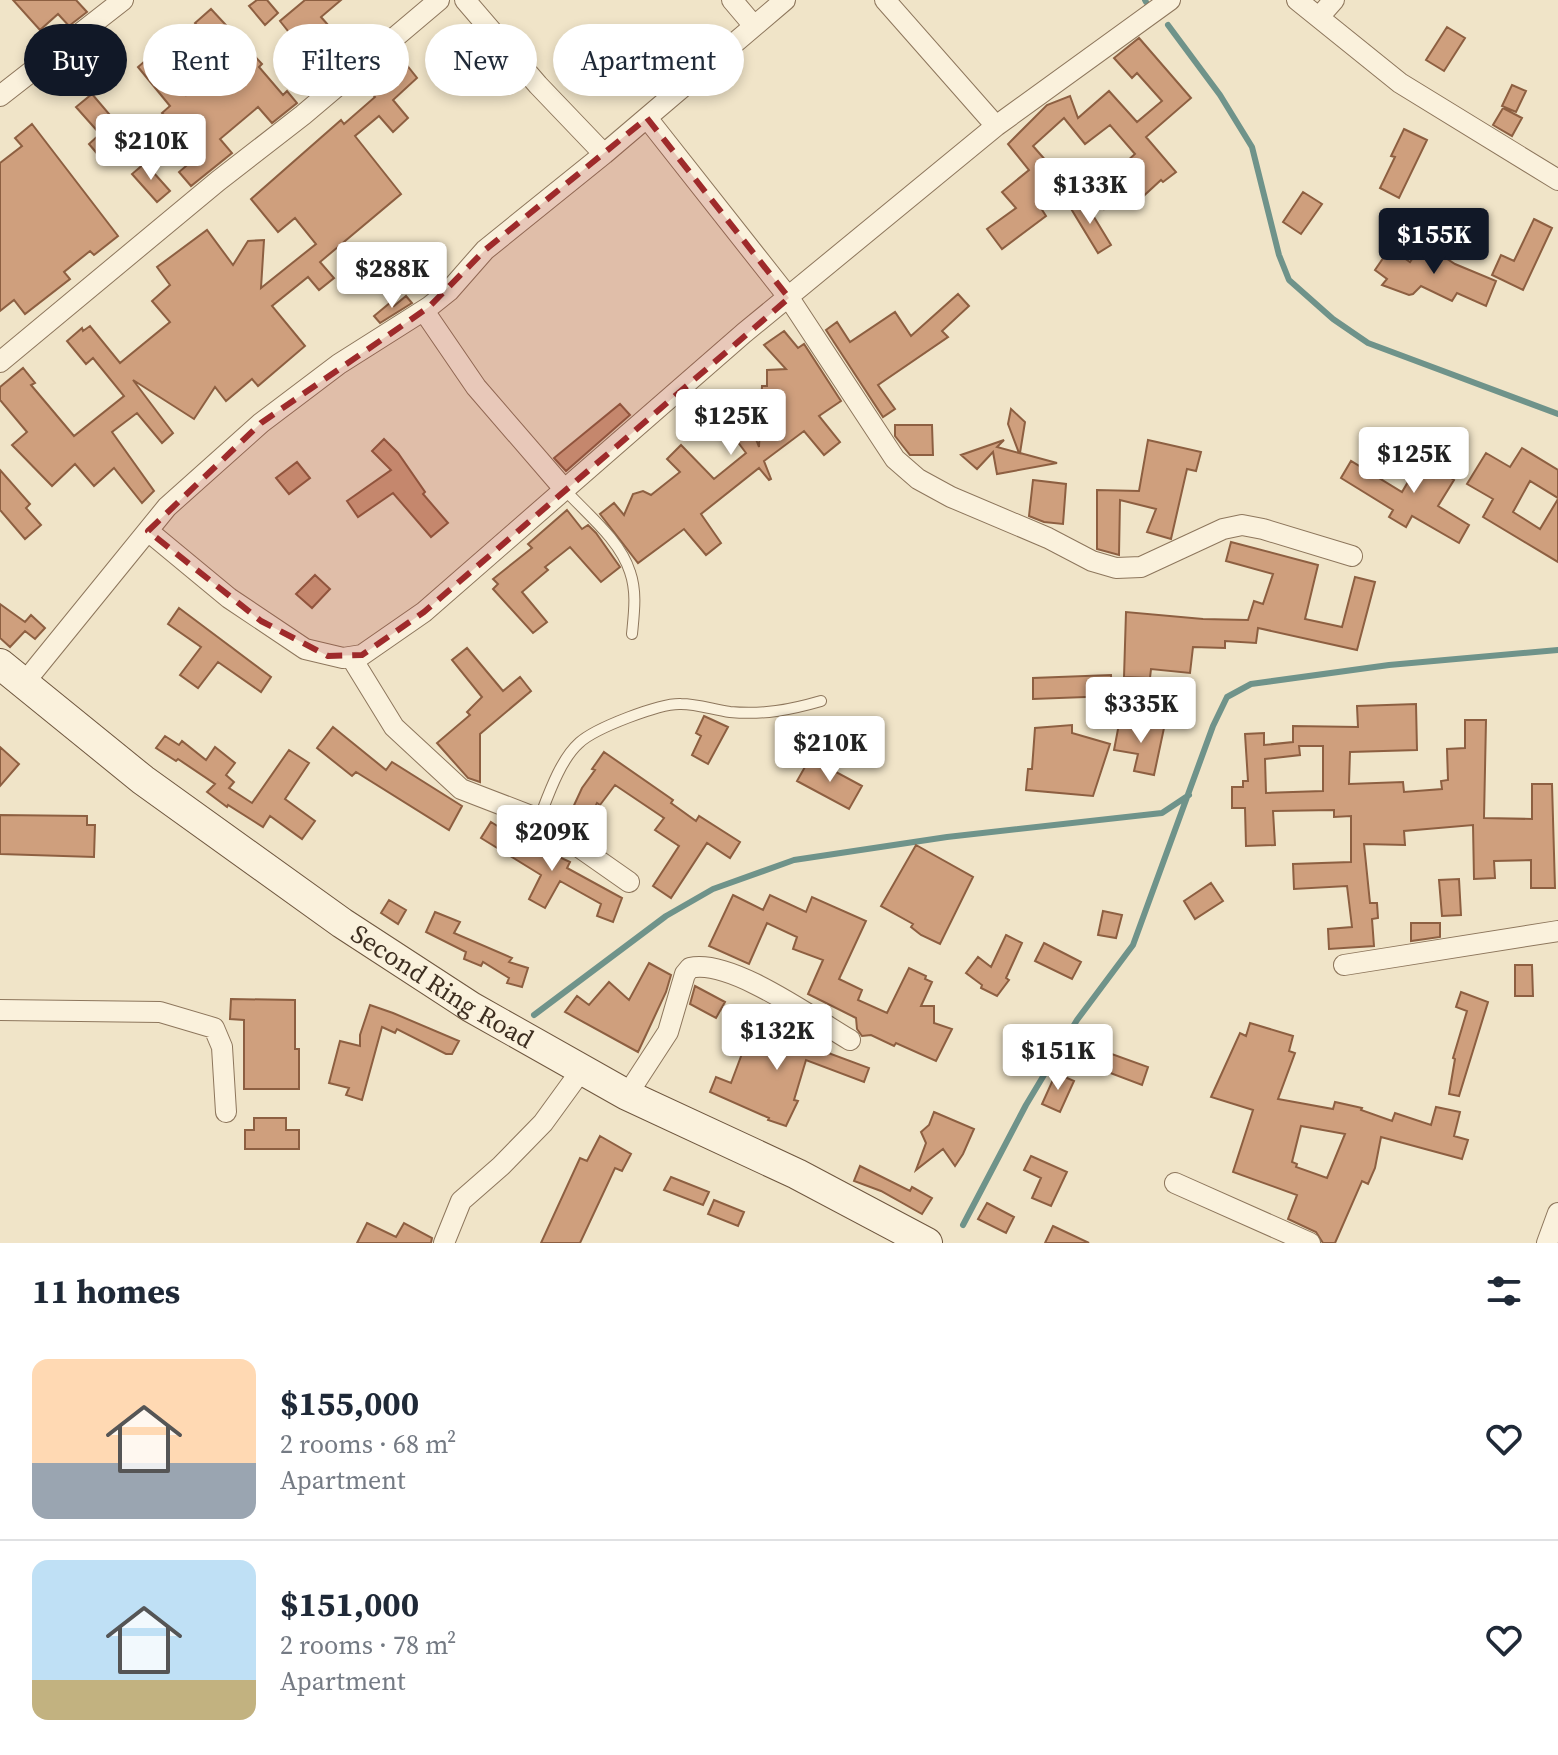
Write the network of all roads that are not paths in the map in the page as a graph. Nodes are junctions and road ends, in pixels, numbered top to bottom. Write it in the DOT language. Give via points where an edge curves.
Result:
graph roads {
  1 [pos="123,0"];
  2 [pos="439,0"];
  3 [pos="465,0"];
  4 [pos="732,0"];
  5 [pos="785,0"];
  6 [pos="885,0"];
  7 [pos="1170,0"];
  8 [pos="1297,0"];
  9 [pos="1334,0"];
  10 [pos="1319,17"];
  11 [pos="754,26"];
  12 [pos="0,96"];
  13 [pos="647,118"];
  14 [pos="996,126"];
  15 [pos="604,154"];
  16 [pos="1558,180"];
  17 [pos="789,298"];
  18 [pos="424,311"];
  19 [pos="0,362"];
  20 [pos="565,490"];
  21 [pos="148,531"];
  22 [pos="1352,556"];
  23 [pos="632,634"];
  24 [pos="351,657"];
  25 [pos="0,664"];
  26 [pos="24,683"];
  27 [pos="821,701"];
  28 [pos="539,819"];
  29 [pos="629,882"];
  30 [pos="1558,931"];
  31 [pos="1344,965"];
  32 [pos="0,1010"];
  33 [pos="850,1040"];
  34 [pos="583,1068"];
  35 [pos="627,1095"];
  36 [pos="226,1112"];
  37 [pos="1175,1183"];
  38 [pos="1558,1213"];
  39 [pos="444,1243"];
  40 [pos="927,1243"];
  41 [pos="1310,1243"];
  42 [pos="1547,1243"];
  1 -- 12 [label="street"];
  2 -- 19 [label="street"];
  3 -- 15 [label="street"];
  4 -- 11 [label="street"];
  5 -- 11 [label="street"];
  6 -- 14 [label="street"];
  7 -- 14 [label="street"];
  8 -- 10 [label="street"];
  9 -- 10 [label="street"];
  10 -- 16 [label="street" via="1400,83"];
  11 -- 13 [label="street"];
  13 -- 15 [label="street"];
  13 -- 17 [label="street"];
  14 -- 17 [label="street"];
  15 -- 18 [label="street" via="485,250"];
  17 -- 20 [label="street"];
  17 -- 22 [label="street" via="895,459 951,497 1116,568 1141,567 1242,525"];
  18 -- 20 [label="street" via="476,387"];
  18 -- 21 [label="street" via="339,364 261,423 167,507"];
  20 -- 23 [label="lane" via="612,541 630,571 635,602"];
  20 -- 24 [label="street" via="424,612 378,646"];
  21 -- 24 [label="street" via="229,598 305,649"];
  21 -- 26 [label="street"];
  24 -- 28 [label="street" via="394,727 428,761 461,789"];
  25 -- 26 [label="main road, Second Ring Road"];
  26 -- 34 [label="main road, Second Ring Road" via="143,780 342,923 471,1007"];
  27 -- 28 [label="lane" via="765,714 679,703 647,710 578,743 555,778"];
  28 -- 29 [label="street"];
  30 -- 31 [label="street"];
  32 -- 36 [label="street" via="160,1012 214,1028 222,1047"];
  33 -- 35 [label="street" via="743,978 718,968 690,968 668,1032"];
  34 -- 35 [label="main road, Second Ring Road"];
  34 -- 39 [label="street" via="543,1123 461,1201"];
  35 -- 40 [label="main road, Second Ring Road" via="797,1174"];
  37 -- 41 [label="street"];
  38 -- 42 [label="street"];
}
